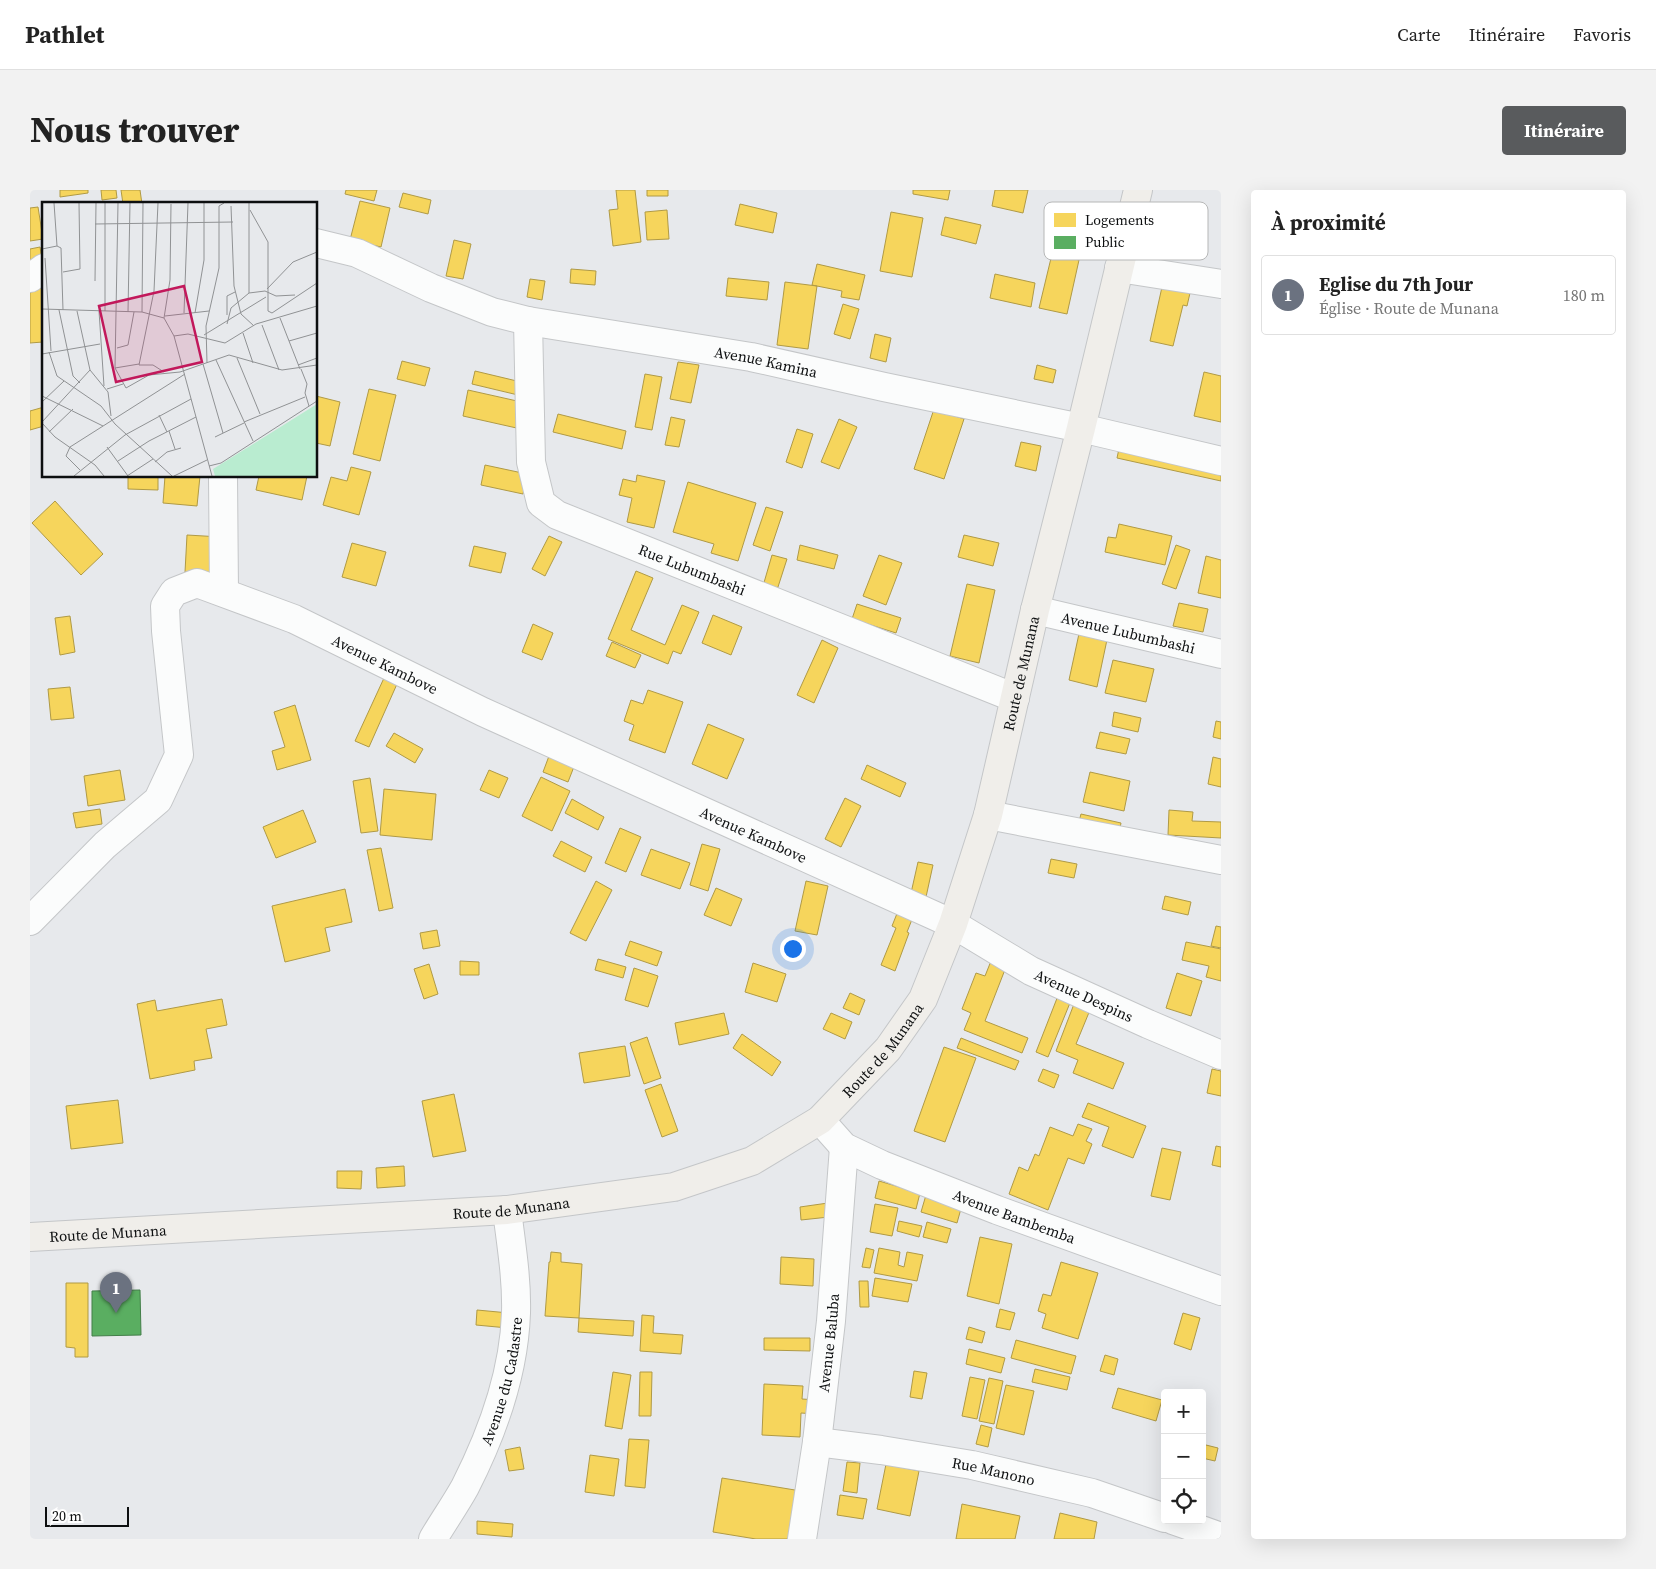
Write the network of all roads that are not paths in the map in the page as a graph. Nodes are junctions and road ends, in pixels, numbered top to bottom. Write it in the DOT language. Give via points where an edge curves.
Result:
graph roads {
  1 [pos="318,243"];
  2 [pos="1121,260"];
  3 [pos="1119,268"];
  4 [pos="42,269"];
  5 [pos="30,278"];
  6 [pos="1221,284"];
  7 [pos="528,321"];
  8 [pos="1081,428"];
  9 [pos="1221,461"];
  10 [pos="223,478"];
  11 [pos="224,592"];
  12 [pos="1035,610"];
  13 [pos="1221,654"];
  14 [pos="1015,698"];
  15 [pos="988,815"];
  16 [pos="1221,860"];
  17 [pos="30,921"];
  18 [pos="953,924"];
  19 [pos="1221,1054"];
  20 [pos="820,1120"];
  21 [pos="844,1147"];
  22 [pos="507,1210"];
  23 [pos="30,1237"];
  24 [pos="1221,1291"];
  25 [pos="817,1442"];
  26 [pos="1161,1517"];
  27 [pos="1184,1524"];
  28 [pos="1221,1537"];
  29 [pos="433,1539"];
  30 [pos="802,1539"];
  1 -- 7 [label="street, Avenue Kamina" via="357,253 431,288 492,312"];
  2 -- 3 [label="main road, Route de Munana"];
  3 -- 6 [label="street"];
  3 -- 8 [label="main road, Route de Munana"];
  4 -- 5 [label="street"];
  7 -- 8 [label="street, Avenue Kamina" via="751,357"];
  7 -- 14 [label="street, Rue Lubumbashi" via="531,462 541,503 557,515"];
  8 -- 9 [label="street, Avenue Kamina"];
  8 -- 12 [label="main road, Route de Munana"];
  10 -- 11 [label="street"];
  11 -- 17 [label="street, Avenue Kambove" via="197,583 174,592 165,606 179,755 158,800 105,845"];
  11 -- 18 [label="street, Avenue Kambove" via="294,619 483,712"];
  12 -- 13 [label="street, Avenue Lubumbashi"];
  12 -- 14 [label="main road, Route de Munana"];
  14 -- 15 [label="main road, Route de Munana"];
  15 -- 16 [label="street"];
  15 -- 18 [label="main road, Route de Munana"];
  18 -- 19 [label="street, Avenue Despins" via="1031,971"];
  18 -- 20 [label="main road, Route de Munana" via="922,999 888,1049"];
  20 -- 21 [label="street, Avenue Bambemba"];
  20 -- 22 [label="main road, Route de Munana" via="752,1161 674,1188"];
  21 -- 24 [label="street, Avenue Bambemba" via="988,1206"];
  21 -- 25 [label="street, Avenue Baluba" via="831,1321"];
  22 -- 23 [label="main road, Route de Munana"];
  22 -- 29 [label="street, Avenue du Cadastre" via="516,1312 511,1356 495,1419 465,1487"];
  25 -- 26 [label="street, Rue Manono" via="972,1465 1092,1493"];
  25 -- 30 [label="street, Avenue Baluba"];
  27 -- 28 [label="street"];
}
